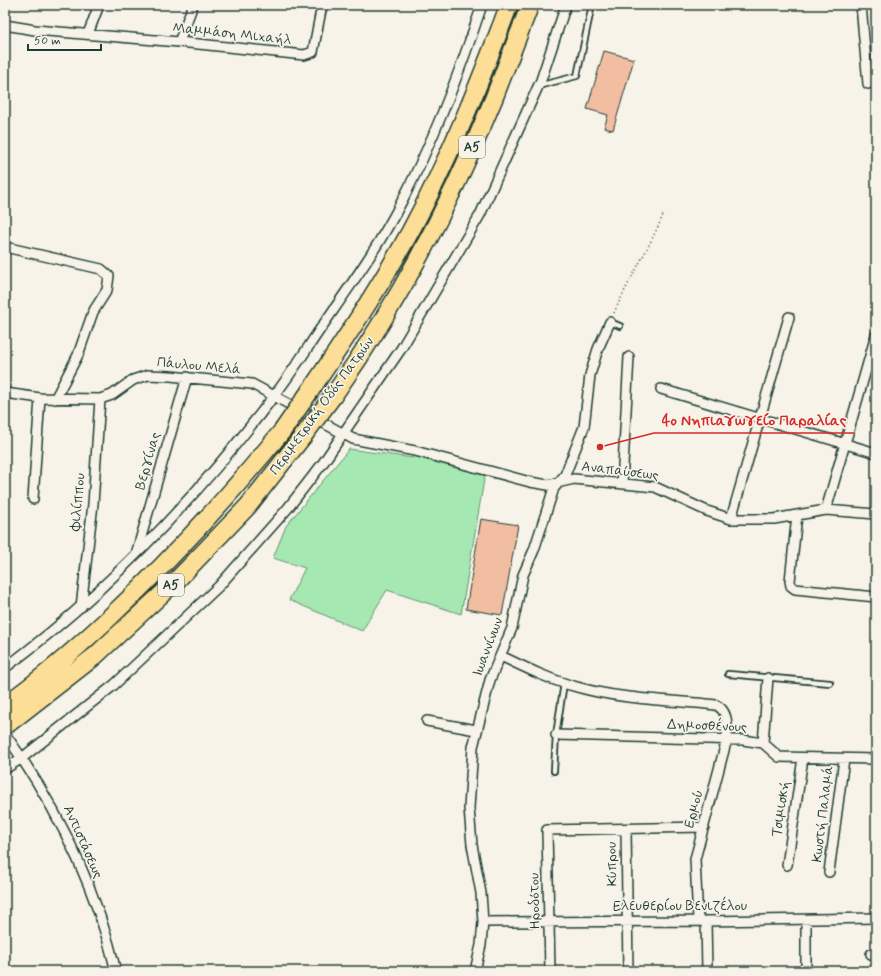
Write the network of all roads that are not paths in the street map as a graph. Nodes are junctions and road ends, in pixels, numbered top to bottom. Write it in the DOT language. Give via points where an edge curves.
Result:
graph roads {
  1 [pos="99,5"];
  2 [pos="193,5"];
  3 [pos="322,5"];
  4 [pos="482,5"];
  5 [pos="509,5"];
  6 [pos="530,5"];
  7 [pos="566,5"];
  8 [pos="592,5"];
  9 [pos="861,5"];
  10 [pos="5,25"];
  11 [pos="88,34"];
  12 [pos="179,42"];
  13 [pos="868,84"];
  14 [pos="538,86"];
  15 [pos="5,247"];
  16 [pos="789,317"];
  17 [pos="610,322"];
  18 [pos="620,326"];
  19 [pos="876,335"];
  20 [pos="629,357"];
  21 [pos="187,377"];
  22 [pos="661,389"];
  23 [pos="5,393"];
  24 [pos="274,396"];
  25 [pos="40,398"];
  26 [pos="55,399"];
  27 [pos="100,399"];
  28 [pos="760,418"];
  29 [pos="342,435"];
  30 [pos="845,444"];
  31 [pos="876,453"];
  32 [pos="559,482"];
  33 [pos="622,484"];
  34 [pos="33,499"];
  35 [pos="826,510"];
  36 [pos="876,514"];
  37 [pos="797,515"];
  38 [pos="731,519"];
  39 [pos="136,552"];
  40 [pos="876,596"];
  41 [pos="81,607"];
  42 [pos="501,656"];
  43 [pos="5,668"];
  44 [pos="728,674"];
  45 [pos="768,678"];
  46 [pos="564,683"];
  47 [pos="830,683"];
  48 [pos="6,704"];
  49 [pos="427,722"];
  50 [pos="5,726"];
  51 [pos="476,730"];
  52 [pos="5,734"];
  53 [pos="556,735"];
  54 [pos="727,739"];
  55 [pos="763,743"];
  56 [pos="22,758"];
  57 [pos="803,758"];
  58 [pos="844,759"];
  59 [pos="876,760"];
  60 [pos="5,770"];
  61 [pos="554,771"];
  62 [pos="704,827"];
  63 [pos="626,829"];
  64 [pos="548,830"];
  65 [pos="787,865"];
  66 [pos="829,872"];
  67 [pos="876,918"];
  68 [pos="627,920"];
  69 [pos="806,920"];
  70 [pos="549,921"];
  71 [pos="702,921"];
  72 [pos="483,922"];
  73 [pos="116,971"];
  74 [pos="475,971"];
  75 [pos="550,971"];
  76 [pos="628,971"];
  77 [pos="707,971"];
  78 [pos="806,971"];
  1 -- 11 [label="street"];
  2 -- 12 [label="street"];
  3 -- 12 [label="street, Μαμμάση Μιχαήλ" via="313,52 304,55"];
  4 -- 24 [label="street" via="427,150 376,249"];
  5 -- 48 [label="highway, Περιμετρική Οδός Πατρών / Α5, bridge" via="449,151 410,232 361,315 283,430 223,502 172,557 84,641"];
  6 -- 50 [label="highway, Περιμετρική Οδός Πατρών / Α5, bridge" via="494,99 428,240 375,333 333,396 248,506 176,581 95,656"];
  7 -- 14 [label="street"];
  8 -- 14 [label="lane" via="577,76"];
  9 -- 13 [label="street"];
  10 -- 11 [label="street, Μαμμάση Μιχαήλ"];
  11 -- 12 [label="street, Μαμμάση Μιχαήλ"];
  14 -- 29 [label="street" via="480,215 401,349"];
  15 -- 26 [label="street" via="101,269 109,276 105,295 93,312 78,355"];
  16 -- 28 [label="street"];
  17 -- 18 [label="lane"];
  17 -- 32 [label="street, Ιωαννίνων" via="590,376 584,427 565,475"];
  19 -- 30 [label="street"];
  20 -- 33 [label="street"];
  21 -- 24 [label="street, Πάυλου Μελά" via="252,384"];
  21 -- 27 [label="street, Πάυλου Μελά" via="141,377 112,395"];
  21 -- 39 [label="street, Βεργίνας"];
  22 -- 28 [label="street"];
  23 -- 25 [label="street, Πάυλου Μελά"];
  24 -- 29 [label="street, Αναπαύσεως"];
  24 -- 39 [label="street" via="191,495"];
  25 -- 26 [label="street, Πάυλου Μελά"];
  25 -- 34 [label="street"];
  26 -- 27 [label="street, Πάυλου Μελά"];
  27 -- 41 [label="street, Φιλίππου" via="93,504"];
  28 -- 30 [label="street"];
  28 -- 38 [label="street"];
  29 -- 32 [label="street, Αναπαύσεως" via="530,482 548,485"];
  29 -- 56 [label="street" via="288,508 219,586 114,686"];
  30 -- 31 [label="street"];
  30 -- 35 [label="street"];
  32 -- 33 [label="street, Αναπαύσεως" via="574,478"];
  32 -- 42 [label="street, Ιωαννίνων" via="554,488 523,575 512,628"];
  33 -- 38 [label="street, Αναπαύσεως" via="655,487"];
  35 -- 36 [label="street, Αναπαύσεως"];
  35 -- 37 [label="street, Αναπαύσεως"];
  37 -- 38 [label="street, Αναπαύσεως" via="774,519"];
  37 -- 40 [label="street" via="791,586 796,589"];
  39 -- 41 [label="street"];
  41 -- 43 [label="street"];
  42 -- 46 [label="street"];
  42 -- 51 [label="street, Ιωαννίνων" via="490,680"];
  44 -- 45 [label="lane"];
  45 -- 47 [label="lane"];
  45 -- 55 [label="street"];
  46 -- 53 [label="lane"];
  46 -- 54 [label="street, Ερμού" via="604,693 716,705 725,713"];
  49 -- 51 [label="street"];
  51 -- 72 [label="street, Ιωαννίνων" via="470,768 469,808"];
  52 -- 56 [label="street, Αντιστάσεως"];
  53 -- 54 [label="street, Δημοσθένους"];
  53 -- 61 [label="lane"];
  54 -- 55 [label="street, Δημοσθένους"];
  54 -- 62 [label="street, Ερμού"];
  55 -- 57 [label="street, Δημοσθένους" via="779,757"];
  56 -- 60 [label="street"];
  56 -- 73 [label="street, Αντιστάσεως" via="68,837 94,903"];
  57 -- 58 [label="street, Δημοσθένους"];
  57 -- 65 [label="street, Τσιμισκή"];
  58 -- 59 [label="street, Δημοσθένους"];
  58 -- 66 [label="street, Κωστή Παλαμά"];
  62 -- 63 [label="street, Κύπρου"];
  62 -- 71 [label="street, Ερμού" via="694,867"];
  63 -- 64 [label="street, Κύπρου"];
  63 -- 68 [label="street, Κύπρου"];
  64 -- 70 [label="street, Ηροδότου"];
  67 -- 69 [label="street, Ελευθερίου Βενιζέλου"];
  68 -- 70 [label="street, Ελευθερίου Βενιζέλου"];
  68 -- 71 [label="street, Ελευθερίου Βενιζέλου"];
  68 -- 76 [label="street, Κύπρου"];
  69 -- 71 [label="street, Ελευθερίου Βενιζέλου"];
  69 -- 78 [label="street"];
  70 -- 72 [label="street, Ελευθερίου Βενιζέλου"];
  70 -- 75 [label="street, Ηροδότου"];
  71 -- 77 [label="street, Ερμού"];
  72 -- 74 [label="street, Ιωαννίνων" via="482,945"];
}
